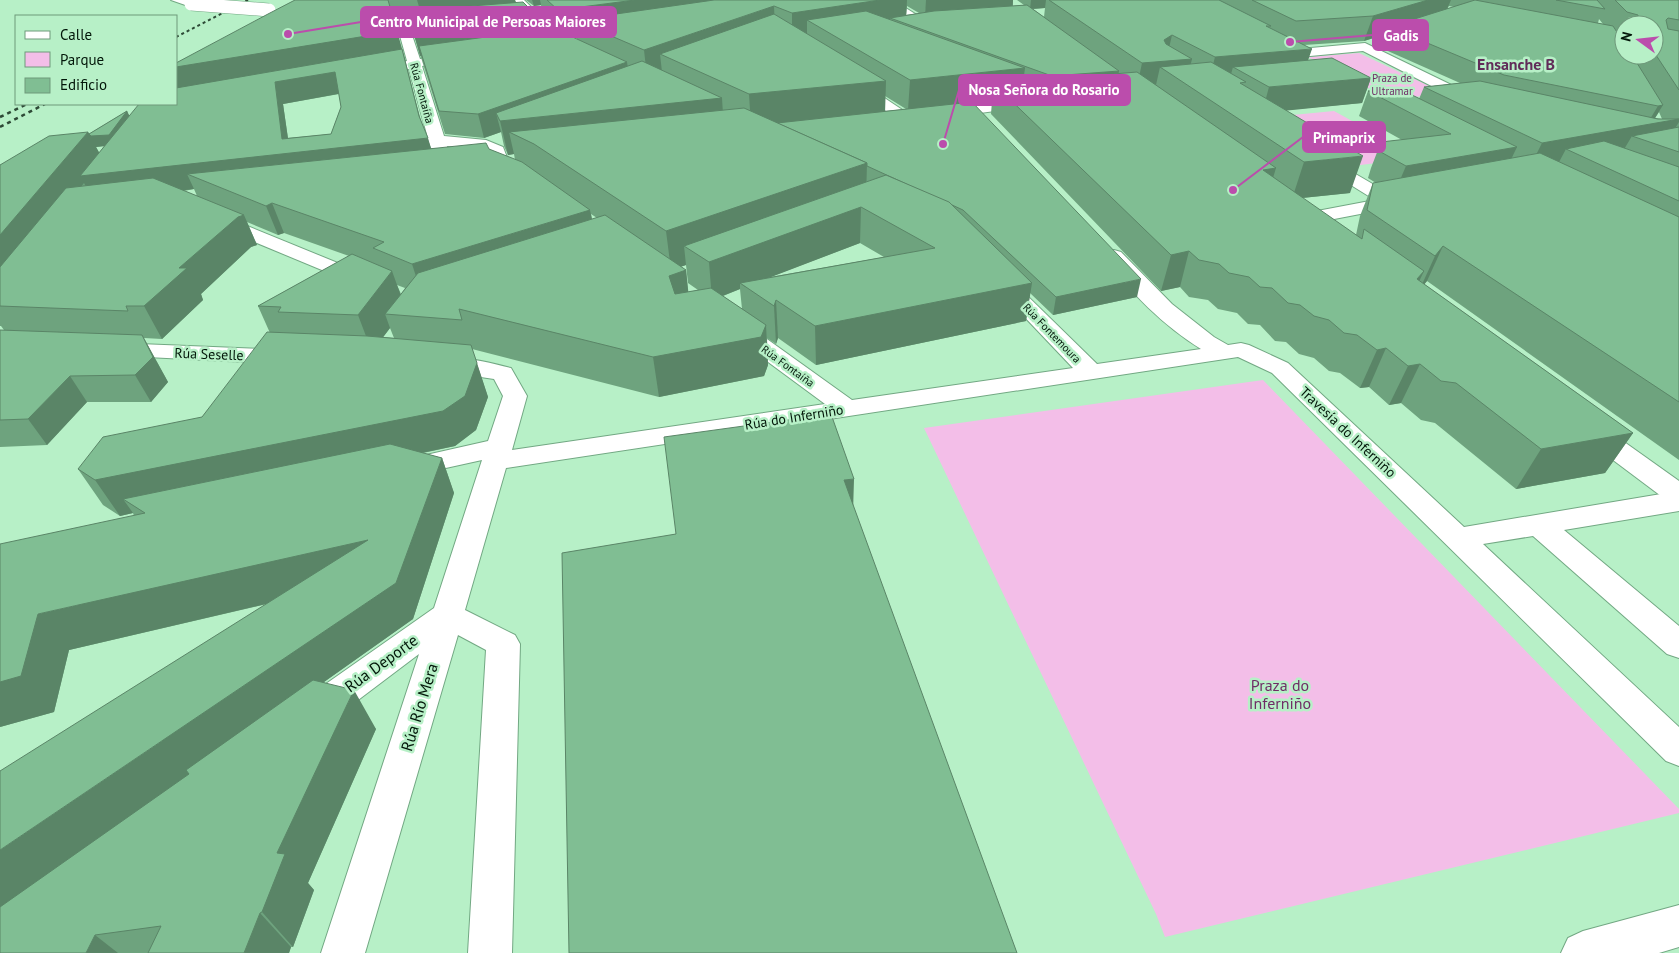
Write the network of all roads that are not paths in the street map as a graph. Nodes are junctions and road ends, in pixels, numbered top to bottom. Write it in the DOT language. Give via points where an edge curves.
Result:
graph roads {
  1 [pos="885,0"];
  2 [pos="184,1"];
  3 [pos="514,7"];
  4 [pos="274,10"];
  5 [pos="550,10"];
  6 [pos="530,13"];
  7 [pos="346,17"];
  8 [pos="462,19"];
  9 [pos="402,22"];
  10 [pos="904,25"];
  11 [pos="588,38"];
  12 [pos="559,42"];
  13 [pos="1382,42"];
  14 [pos="540,44"];
  15 [pos="1365,48"];
  16 [pos="474,54"];
  17 [pos="594,59"];
  18 [pos="414,63"];
  19 [pos="1314,67"];
  20 [pos="358,73"];
  21 [pos="839,75"];
  22 [pos="1022,91"];
  23 [pos="1467,98"];
  24 [pos="1439,101"];
  25 [pos="1486,102"];
  26 [pos="975,109"];
  27 [pos="905,117"];
  28 [pos="876,120"];
  29 [pos="989,123"];
  30 [pos="505,137"];
  31 [pos="435,140"];
  32 [pos="486,145"];
  33 [pos="1306,150"];
  34 [pos="517,162"];
  35 [pos="491,165"];
  36 [pos="430,171"];
  37 [pos="535,176"];
  38 [pos="1421,198"];
  39 [pos="1392,203"];
  40 [pos="197,211"];
  41 [pos="1327,236"];
  42 [pos="1103,244"];
  43 [pos="994,273"];
  44 [pos="385,289"];
  45 [pos="725,320"];
  46 [pos="97,349"];
  47 [pos="1223,352"];
  48 [pos="311,358"];
  49 [pos="419,364"];
  50 [pos="1091,372"];
  51 [pos="848,409"];
  52 [pos="1576,420"];
  53 [pos="499,454"];
  54 [pos="376,474"];
  55 [pos="1679,496"];
  56 [pos="1679,501"];
  57 [pos="1539,525"];
  58 [pos="1459,538"];
  59 [pos="447,614"];
  60 [pos="1679,645"];
  61 [pos="287,732"];
  62 [pos="1679,750"];
  63 [pos="1679,926"];
  64 [pos="343,953"];
  65 [pos="490,953"];
  66 [pos="1583,953"];
  1 -- 10 [label="street" via="928,21"];
  2 -- 4 [label="street, bridge"];
  3 -- 6 [label="street"];
  5 -- 6 [label="street"];
  6 -- 12 [label="street"];
  7 -- 9 [label="street"];
  8 -- 9 [label="street"];
  9 -- 18 [label="street, Rúa Fontaíña"];
  11 -- 12 [label="street"];
  12 -- 14 [label="street"];
  12 -- 17 [label="street"];
  13 -- 15 [label="street"];
  15 -- 19 [label="street" via="1285,52"];
  15 -- 23 [label="street"];
  16 -- 18 [label="street"];
  18 -- 20 [label="street"];
  18 -- 31 [label="street, Rúa Fontaíña"];
  21 -- 27 [label="street"];
  22 -- 26 [label="street" via="1044,99"];
  23 -- 24 [label="street"];
  23 -- 25 [label="street"];
  26 -- 27 [label="street"];
  26 -- 29 [label="street"];
  27 -- 28 [label="street"];
  30 -- 32 [label="street"];
  31 -- 32 [label="street, Rúa Fontaíña"];
  31 -- 36 [label="street" via="453,169"];
  32 -- 35 [label="street" via="497,151"];
  33 -- 39 [label="street"];
  34 -- 35 [label="street"];
  35 -- 37 [label="street" via="503,171"];
  38 -- 39 [label="street"];
  39 -- 41 [label="street" via="1295,213"];
  40 -- 44 [label="street"];
  42 -- 47 [label="street" via="1166,314 1197,338"];
  43 -- 50 [label="street, Rúa Fontemoura"];
  45 -- 51 [label="street, Rúa Fontaíña"];
  46 -- 48 [label="street, Rúa Seselle"];
  47 -- 50 [label="street, Rúa Fontemoura"];
  47 -- 58 [label="street, Travesía do Inferniño" via="1241,350 1280,368"];
  49 -- 53 [label="street" via="503,373 516,396"];
  50 -- 51 [label="street, Rúa do Inferniño"];
  51 -- 53 [label="street, Rúa do Inferniño"];
  52 -- 55 [label="street"];
  53 -- 54 [label="street, Rúa do Inferniño"];
  53 -- 59 [label="street, Rúa Río Mera"];
  56 -- 57 [label="street"];
  57 -- 58 [label="street"];
  57 -- 60 [label="street"];
  58 -- 62 [label="street, Travesía do Inferniño"];
  59 -- 61 [label="street, Rúa Deporte"];
  59 -- 64 [label="street, Rúa Río Mera"];
  59 -- 65 [label="street" via="503,644"];
  63 -- 66 [label="street"];
}
